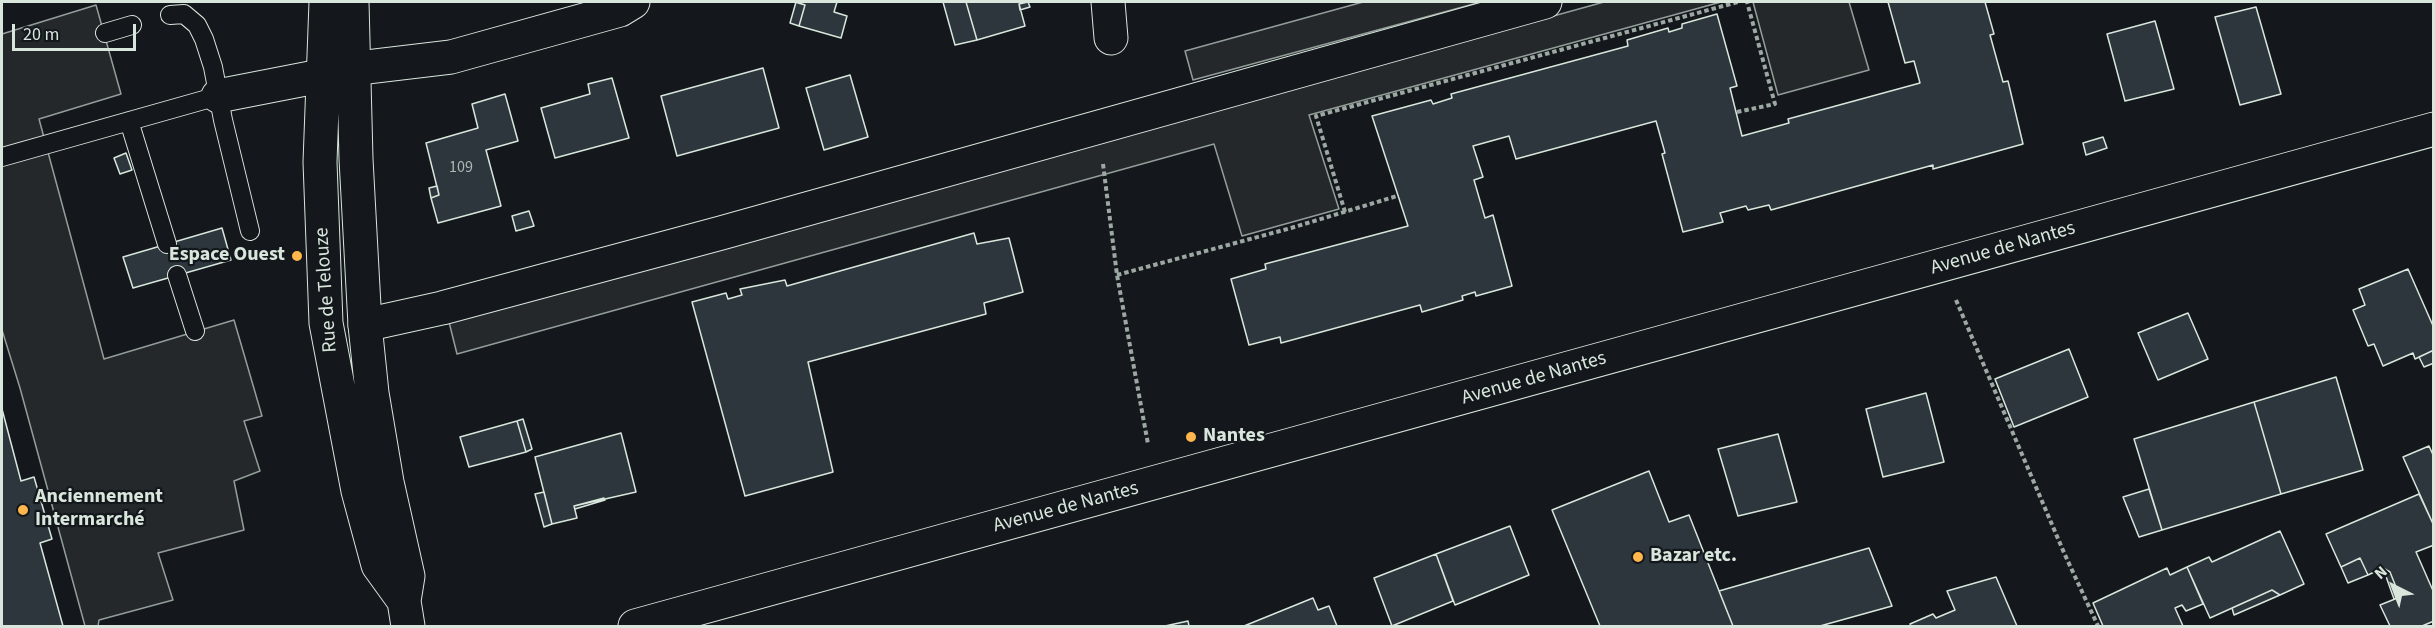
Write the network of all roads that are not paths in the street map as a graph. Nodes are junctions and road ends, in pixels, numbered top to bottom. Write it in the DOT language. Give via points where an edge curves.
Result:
graph roads {
  1 [pos="326,2"];
  2 [pos="352,2"];
  3 [pos="633,2"];
  4 [pos="1108,2"];
  5 [pos="1545,2"];
  6 [pos="170,15"];
  7 [pos="132,26"];
  8 [pos="105,33"];
  9 [pos="1111,38"];
  10 [pos="354,71"];
  11 [pos="218,96"];
  12 [pos="129,121"];
  13 [pos="2433,129"];
  14 [pos="2,157"];
  15 [pos="250,231"];
  16 [pos="167,244"];
  17 [pos="177,275"];
  18 [pos="365,325"];
  19 [pos="195,331"];
  20 [pos="406,614"];
  21 [pos="635,627"];
  1 -- 10 [label="street, Rue de Telouze"];
  2 -- 10 [label="street, Rue de Telouze"];
  3 -- 10 [label="street" via="620,10 451,57"];
  4 -- 9 [label="street"];
  5 -- 18 [label="street" via="454,305"];
  6 -- 11 [label="lane" via="184,14 197,25 213,68"];
  7 -- 8 [label="lane"];
  10 -- 11 [label="street"];
  10 -- 18 [label="street, Rue de Telouze"];
  10 -- 20 [label="street, Rue de Telouze" via="320,162 326,323 356,481 378,565"];
  11 -- 12 [label="lane"];
  11 -- 15 [label="lane"];
  12 -- 14 [label="lane"];
  12 -- 16 [label="lane"];
  13 -- 21 [label="street, Avenue de Nantes"];
  17 -- 19 [label="lane"];
  18 -- 20 [label="street, Rue de Telouze" via="383,460 408,576"];
}
